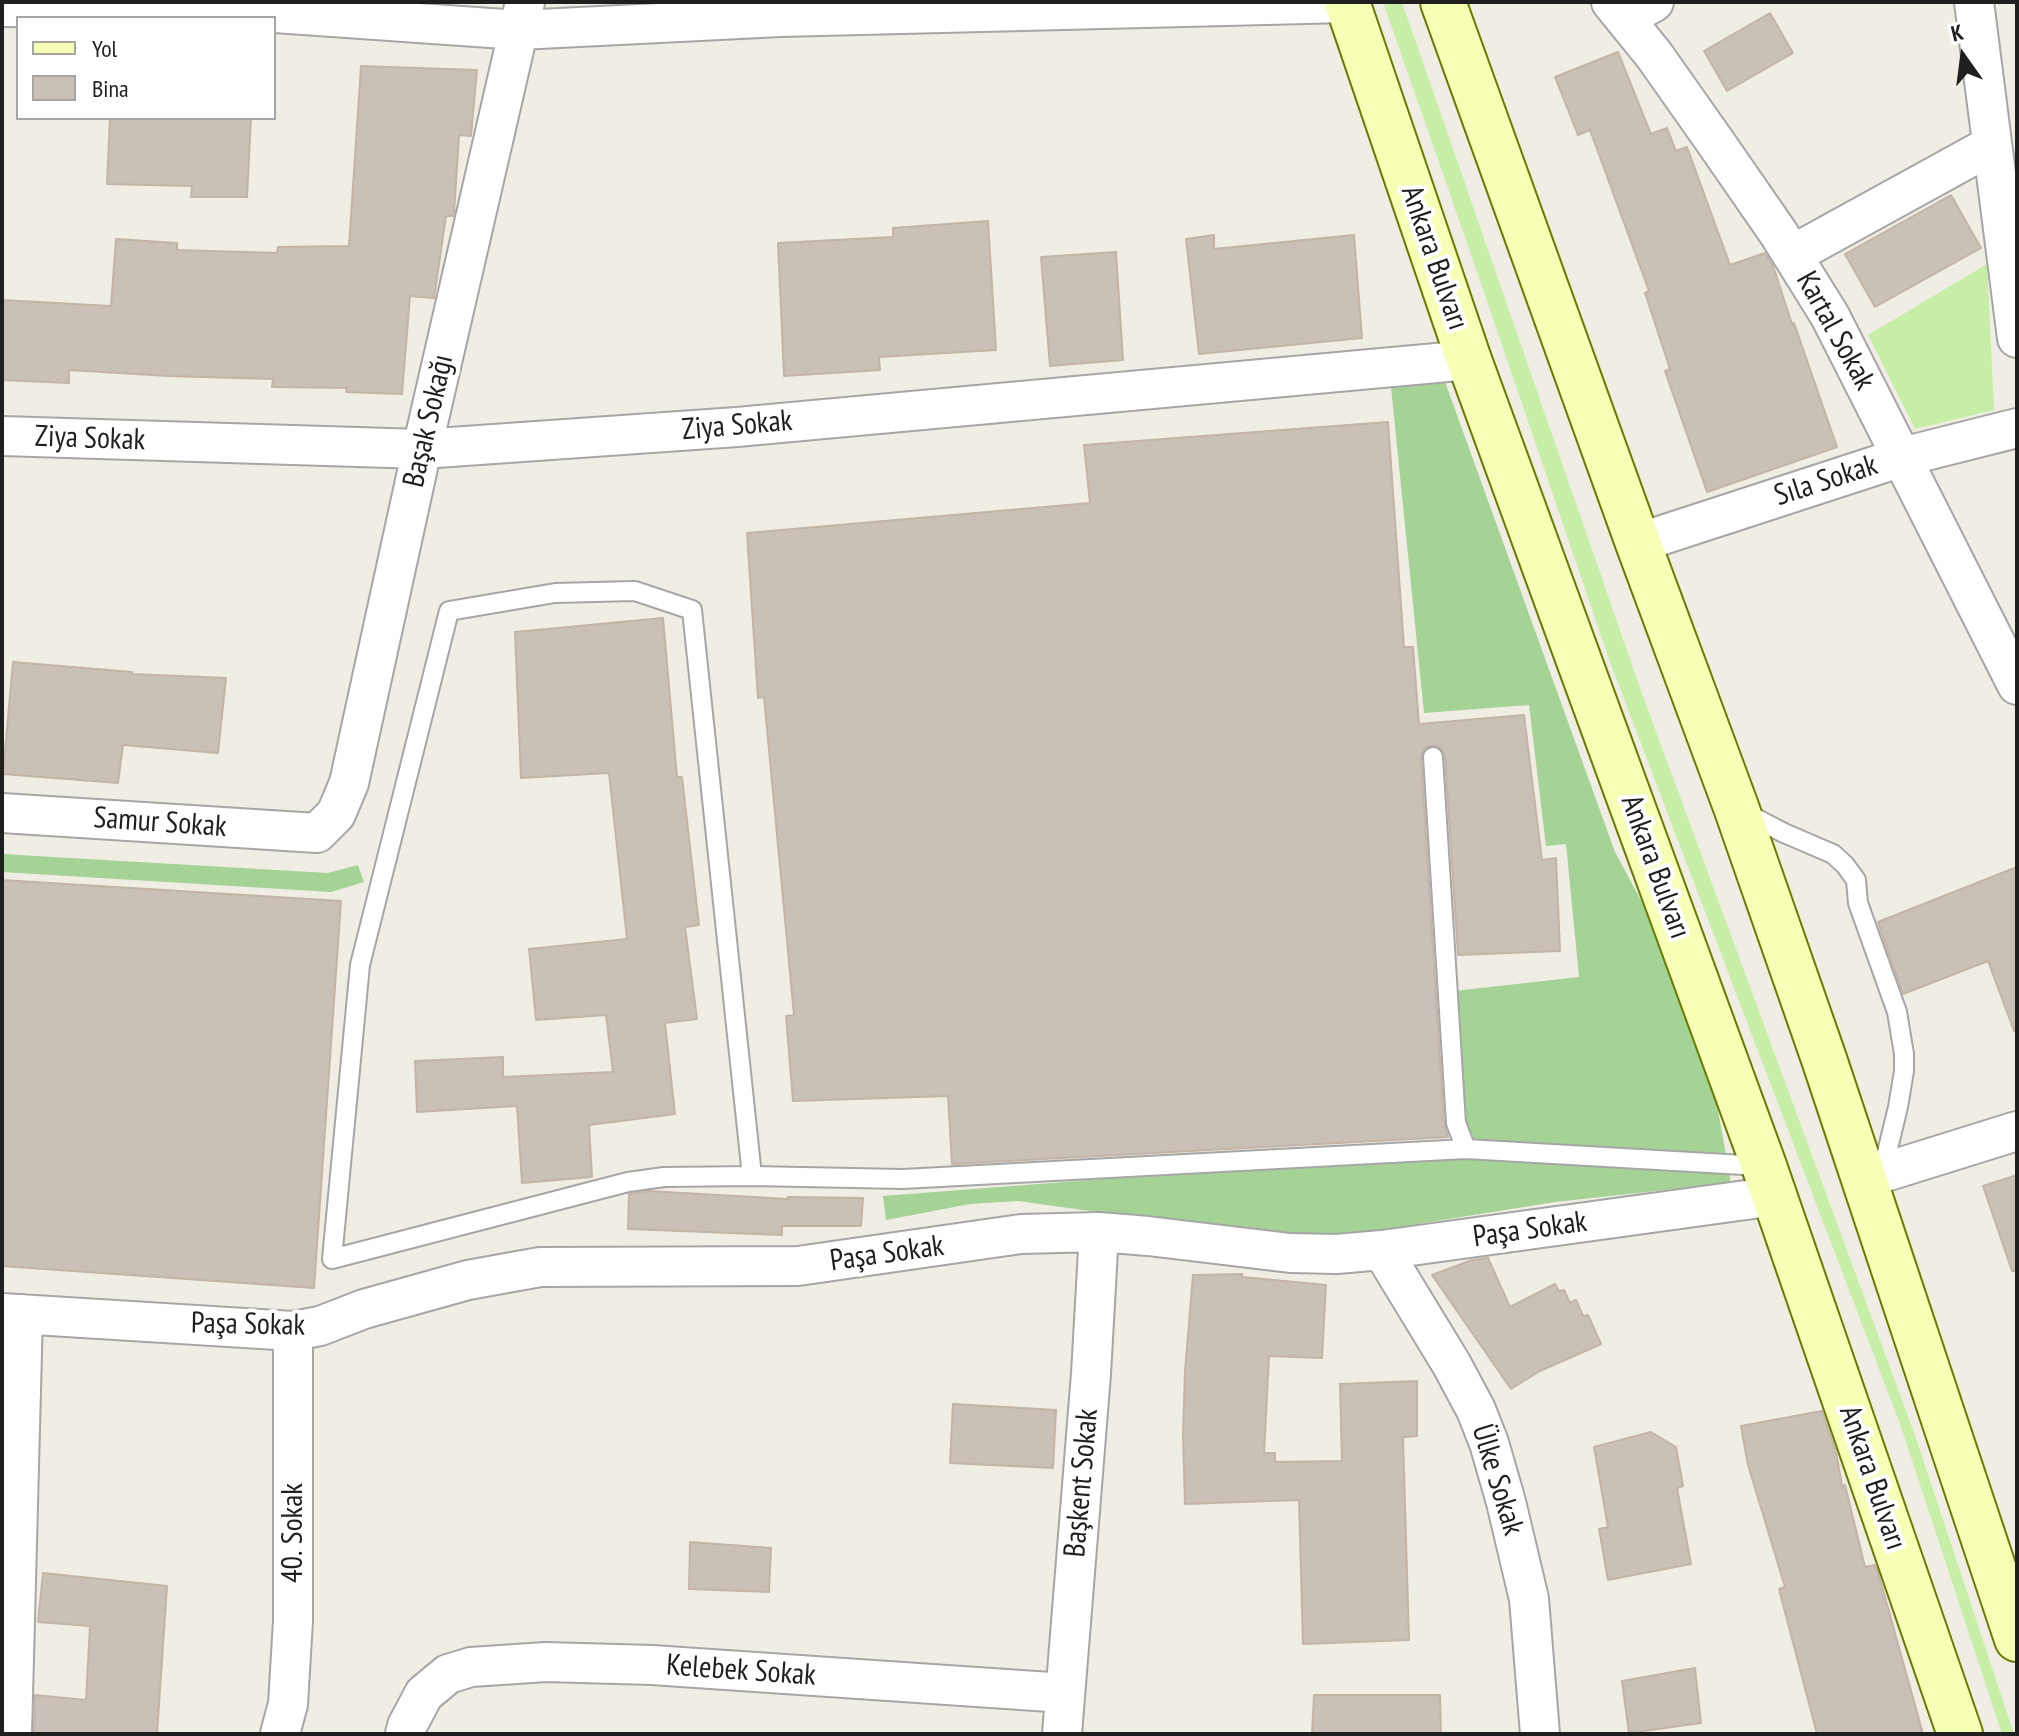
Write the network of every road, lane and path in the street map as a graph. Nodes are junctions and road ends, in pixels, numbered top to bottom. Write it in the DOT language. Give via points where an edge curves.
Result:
graph roads {
  1 [pos="1443,2"];
  2 [pos="1347,3"];
  3 [pos="1980,4"];
  4 [pos="232,6"];
  5 [pos="2,7"];
  6 [pos="1630,7"];
  7 [pos="522,16"];
  8 [pos="1992,145"];
  9 [pos="1792,255"];
  10 [pos="2017,338"];
  11 [pos="1469,360"];
  12 [pos="2017,428"];
  13 [pos="2,436"];
  14 [pos="422,449"];
  15 [pos="1902,457"];
  16 [pos="1638,543"];
  17 [pos="2017,685"];
  18 [pos="1433,757"];
  19 [pos="1736,807"];
  20 [pos="2,813"];
  21 [pos="317,833"];
  22 [pos="2017,1131"];
  23 [pos="1466,1149"];
  24 [pos="1882,1173"];
  25 [pos="752,1176"];
  26 [pos="1770,1181"];
  27 [pos="1099,1232"];
  28 [pos="1382,1250"];
  29 [pos="12,1313"];
  30 [pos="293,1331"];
  31 [pos="2017,1639"];
  32 [pos="1065,1693"];
  33 [pos="12,1734"];
  34 [pos="280,1734"];
  35 [pos="405,1734"];
  36 [pos="1062,1734"];
  37 [pos="1540,1734"];
  38 [pos="1960,1734"];
  1 -- 16 [label="main road"];
  2 -- 7 [label="street" via="810,16"];
  2 -- 11 [label="main road, Ankara Bulvarı"];
  3 -- 8 [label="street"];
  4 -- 5 [label="street"];
  4 -- 7 [label="street"];
  6 -- 9 [label="street, Kartal Sokak" via="1680,92"];
  7 -- 14 [label="street, Başak Sokağı"];
  8 -- 9 [label="street"];
  8 -- 10 [label="street"];
  9 -- 15 [label="street, Kartal Sokak" via="1830,316"];
  11 -- 14 [label="street, Ziya Sokak" via="737,427"];
  11 -- 26 [label="main road, Ankara Bulvarı"];
  12 -- 15 [label="street, Sıla Sokak"];
  13 -- 14 [label="street, Ziya Sokak"];
  14 -- 21 [label="street, Başak Sokağı" via="349,783 336,814"];
  15 -- 16 [label="street, Sıla Sokak"];
  15 -- 17 [label="street, Kartal Sokak"];
  16 -- 19 [label="main road"];
  18 -- 23 [label="lane" via="1456,1123"];
  19 -- 24 [label="lane" via="1833,854 1856,880 1858,903 1897,1012 1904,1054"];
  19 -- 31 [label="main road"];
  20 -- 21 [label="street, Samur Sokak"];
  22 -- 24 [label="street"];
  23 -- 25 [label="lane" via="903,1179"];
  23 -- 26 [label="lane"];
  25 -- 25 [label="lane" via="692,610 635,591 555,593 449,611 360,965 332,1259 628,1182"];
  26 -- 28 [label="street, Paşa Sokak"];
  26 -- 38 [label="main road, Ankara Bulvarı"];
  27 -- 28 [label="street, Paşa Sokak" via="1290,1253"];
  27 -- 30 [label="street, Paşa Sokak" via="1021,1234 798,1266 540,1267 468,1280"];
  27 -- 32 [label="street, Başkent Sokak"];
  28 -- 37 [label="street, Ülke Sokak" via="1452,1365 1489,1443 1529,1599"];
  29 -- 30 [label="street, Paşa Sokak"];
  29 -- 33 [label="street"];
  30 -- 34 [label="street, 40. Sokak" via="293,1621 288,1704"];
  32 -- 35 [label="street, Kelebek Sokak" via="546,1662 471,1667 448,1674 424,1694"];
  32 -- 36 [label="street, Başkent Sokak"];
}
